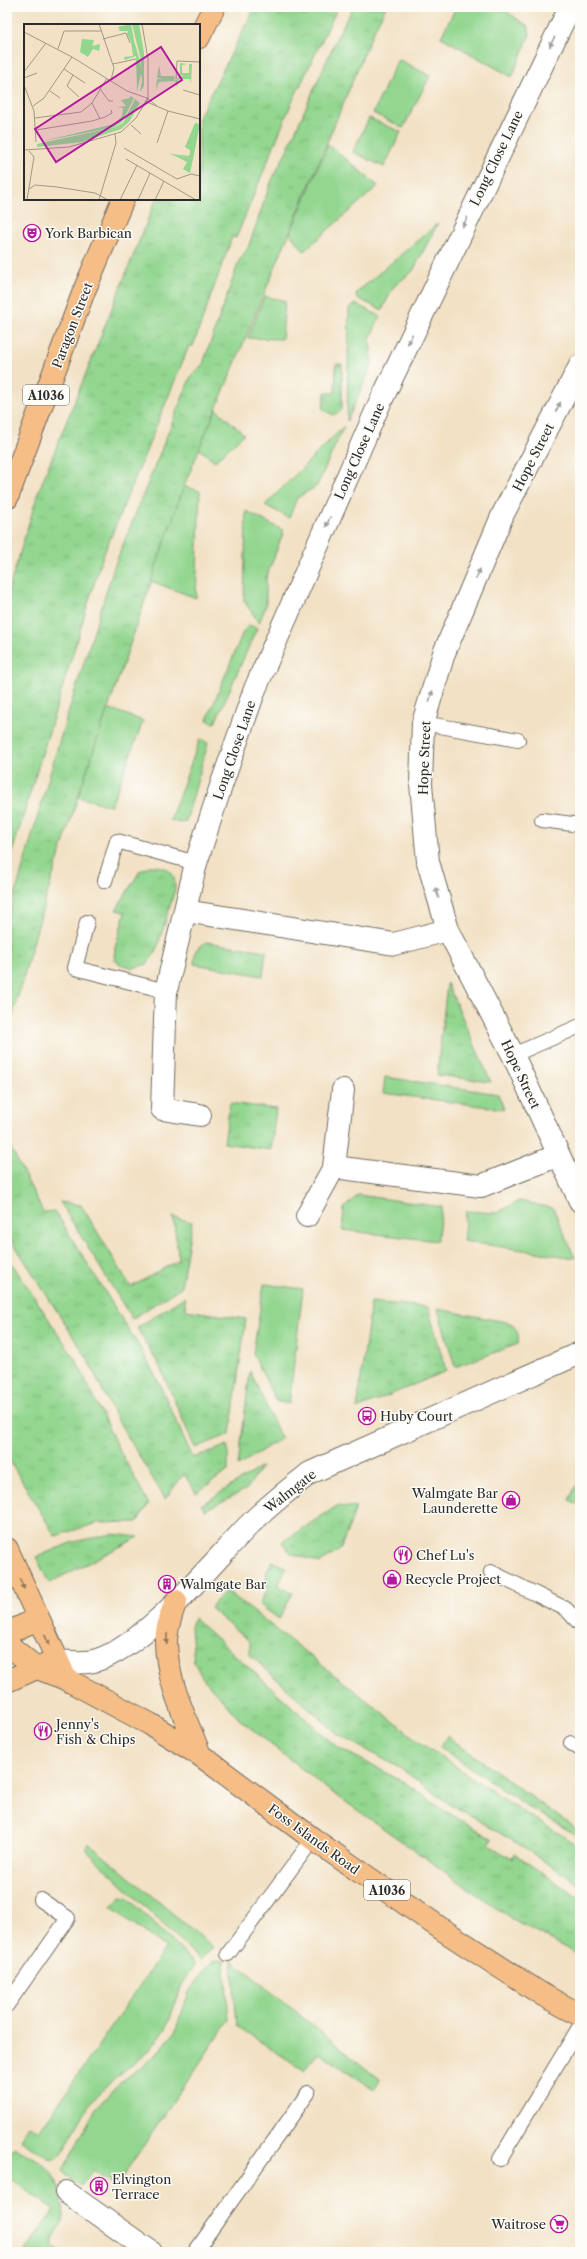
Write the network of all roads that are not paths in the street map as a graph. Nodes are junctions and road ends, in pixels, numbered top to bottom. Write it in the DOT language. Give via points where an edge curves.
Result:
graph roads {
  1 [pos="214,7"];
  2 [pos="570,7"];
  3 [pos="574,7"];
  4 [pos="580,11"];
  5 [pos="200,35"];
  6 [pos="123,200"];
  7 [pos="580,366"];
  8 [pos="7,498"];
  9 [pos="423,723"];
  10 [pos="518,740"];
  11 [pos="542,820"];
  12 [pos="580,825"];
  13 [pos="196,863"];
  14 [pos="105,881"];
  15 [pos="185,911"];
  16 [pos="87,922"];
  17 [pos="448,930"];
  18 [pos="166,991"];
  19 [pos="580,1026"];
  20 [pos="514,1055"];
  21 [pos="343,1090"];
  22 [pos="200,1115"];
  23 [pos="558,1155"];
  24 [pos="334,1167"];
  25 [pos="580,1201"];
  26 [pos="307,1216"];
  27 [pos="580,1353"];
  28 [pos="7,1549"];
  29 [pos="491,1572"];
  30 [pos="176,1601"];
  31 [pos="38,1619"];
  32 [pos="580,1624"];
  33 [pos="7,1633"];
  34 [pos="7,1644"];
  35 [pos="35,1667"];
  36 [pos="62,1670"];
  37 [pos="7,1681"];
  38 [pos="200,1755"];
  39 [pos="313,1839"];
  40 [pos="41,1900"];
  41 [pos="228,1954"];
  42 [pos="7,2005"];
  43 [pos="580,2015"];
  44 [pos="580,2026"];
  45 [pos="308,2093"];
  46 [pos="500,2158"];
  47 [pos="66,2192"];
  48 [pos="151,2252"];
  49 [pos="195,2252"];
  1 -- 5 [label="main road"];
  2 -- 13 [label="street, Long Close Lane, one-way" via="372,421 255,689"];
  3 -- 4 [label="street"];
  6 -- 8 [label="main road, Paragon Street / A1036" via="84,291"];
  9 -- 7 [label="street, Hope Street, one-way" via="444,653 503,514"];
  9 -- 10 [label="lane"];
  17 -- 9 [label="street, Hope Street, one-way" via="428,862 421,784"];
  11 -- 12 [label="lane"];
  13 -- 14 [label="lane" via="117,840"];
  13 -- 15 [label="street, Long Close Lane"];
  15 -- 17 [label="street" via="394,944"];
  15 -- 18 [label="street, Long Close Lane"];
  16 -- 18 [label="lane" via="75,968"];
  17 -- 20 [label="street, Hope Street"];
  18 -- 22 [label="street, Long Close Lane" via="162,1109"];
  19 -- 20 [label="lane"];
  20 -- 23 [label="street, Hope Street"];
  21 -- 24 [label="street"];
  23 -- 24 [label="street" via="481,1186"];
  23 -- 25 [label="street, Hope Street"];
  24 -- 26 [label="street"];
  27 -- 30 [label="street, Walmgate" via="310,1473 249,1525"];
  28 -- 31 [label="main road, one-way"];
  29 -- 32 [label="lane" via="566,1609"];
  30 -- 36 [label="street, Walmgate" via="148,1630 113,1653 96,1661"];
  30 -- 38 [label="main road, one-way" via="166,1639 170,1665 176,1694"];
  31 -- 33 [label="main road"];
  31 -- 36 [label="main road, one-way"];
  34 -- 35 [label="main road, A1036"];
  35 -- 36 [label="main road, Foss Islands Road / A1036"];
  35 -- 37 [label="main road"];
  36 -- 38 [label="main road, Foss Islands Road / A1036"];
  38 -- 39 [label="main road, Foss Islands Road / A1036"];
  39 -- 41 [label="lane"];
  39 -- 43 [label="main road, Foss Islands Road / A1036" via="443,1930 543,1995"];
  40 -- 42 [label="lane" via="68,1918"];
  44 -- 46 [label="lane"];
  45 -- 49 [label="lane"];
  47 -- 48 [label="street"];
}
